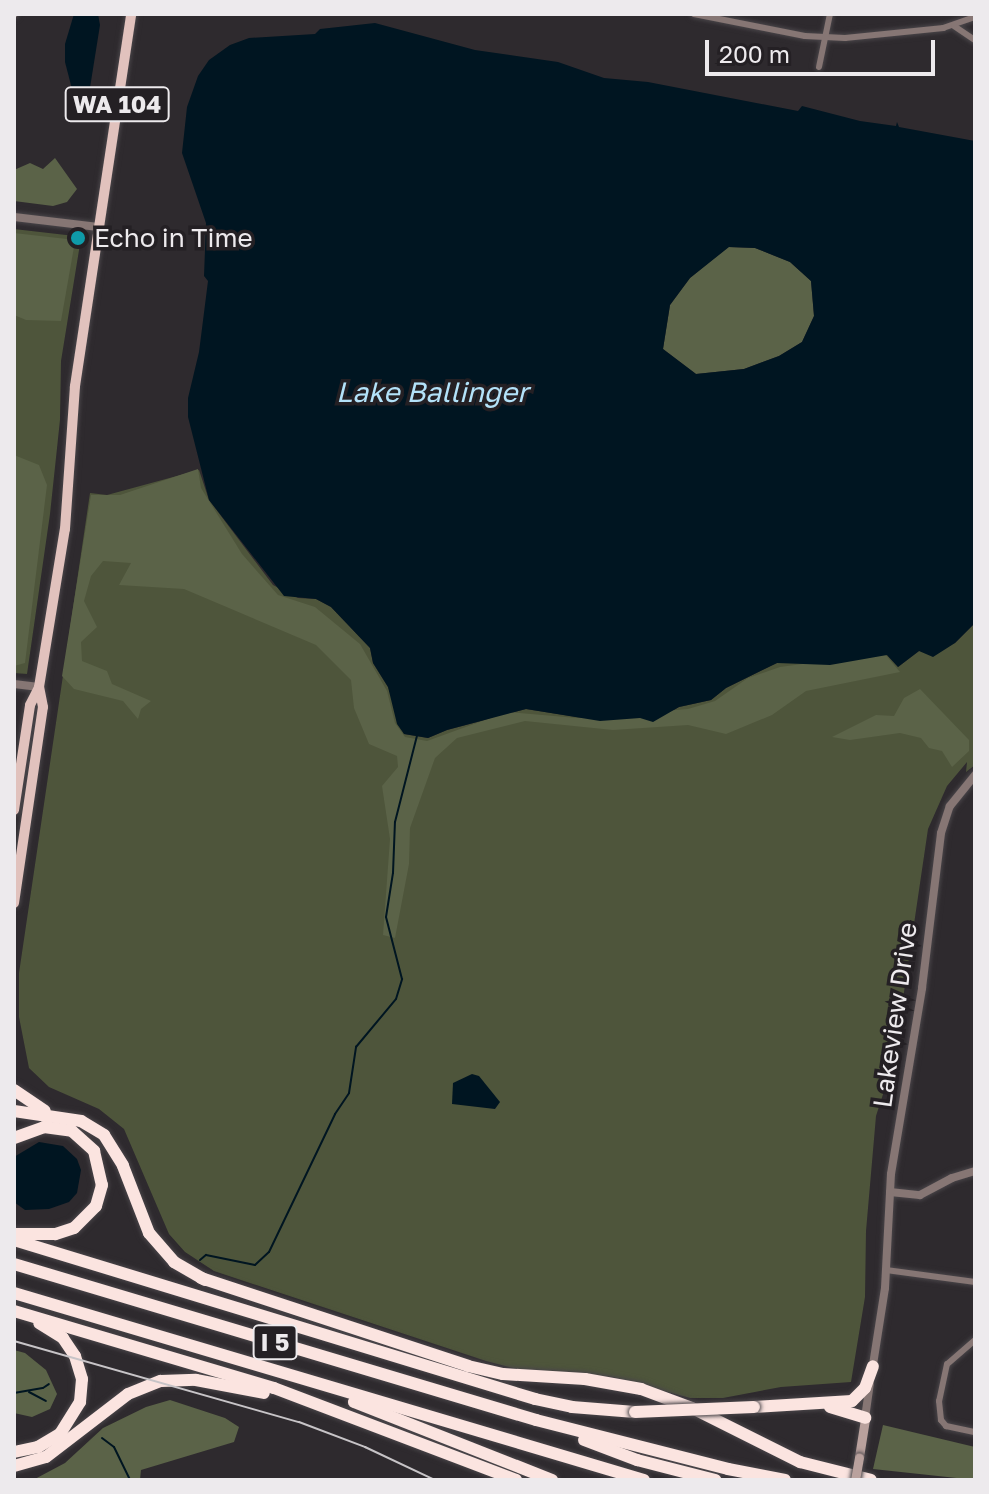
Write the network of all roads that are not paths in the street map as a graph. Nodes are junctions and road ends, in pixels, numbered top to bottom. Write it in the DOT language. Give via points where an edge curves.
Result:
graph roads {
  1 [pos="131,14"];
  2 [pos="694,14"];
  3 [pos="830,14"];
  4 [pos="975,17"];
  5 [pos="954,26"];
  6 [pos="826,37"];
  7 [pos="975,40"];
  8 [pos="819,67"];
  9 [pos="14,217"];
  10 [pos="98,227"];
  11 [pos="14,684"];
  12 [pos="39,687"];
  13 [pos="975,775"];
  14 [pos="33,778"];
  15 [pos="14,811"];
  16 [pos="25,833"];
  17 [pos="14,903"];
  18 [pos="14,1090"];
  19 [pos="14,1111"];
  20 [pos="63,1117"];
  21 [pos="14,1138"];
  22 [pos="975,1171"];
  23 [pos="890,1192"];
  24 [pos="14,1237"];
  25 [pos="14,1264"];
  26 [pos="886,1270"];
  27 [pos="201,1278"];
  28 [pos="975,1282"];
  29 [pos="14,1293"];
  30 [pos="14,1311"];
  31 [pos="975,1340"];
  32 [pos="355,1345"];
  33 [pos="873,1366"];
  34 [pos="280,1373"];
  35 [pos="820,1405"];
  36 [pos="865,1418"];
  37 [pos="536,1420"];
  38 [pos="374,1427"];
  39 [pos="972,1432"];
  40 [pos="14,1450"];
  41 [pos="14,1466"];
  42 [pos="516,1480"];
  43 [pos="552,1480"];
  44 [pos="644,1480"];
  45 [pos="715,1480"];
  46 [pos="785,1480"];
  47 [pos="855,1480"];
  48 [pos="871,1480"];
  1 -- 10 [label="main road, WA 104"];
  2 -- 6 [label="street"];
  3 -- 6 [label="street"];
  4 -- 5 [label="street"];
  5 -- 6 [label="street" via="868,38"];
  5 -- 7 [label="street"];
  6 -- 8 [label="street"];
  9 -- 10 [label="street"];
  10 -- 12 [label="main road, WA 104" via="75,386 65,529"];
  11 -- 12 [label="street"];
  12 -- 14 [label="main road, WA 104" via="43,707"];
  12 -- 15 [label="main road, WA 104" via="30,705"];
  13 -- 23 [label="street, Lakeview Drive" via="950,806 941,833"];
  14 -- 15 [label="main road" via="20,809"];
  14 -- 16 [label="main road, WA 104"];
  15 -- 16 [label="main road"];
  16 -- 17 [label="main road, WA 104"];
  18 -- 20 [label="highway"];
  19 -- 20 [label="highway"];
  20 -- 27 [label="highway" via="91,1125 108,1139 149,1233 174,1262"];
  21 -- 24 [label="highway" via="44,1127 72,1131 94,1151 102,1185 91,1213 74,1228"];
  22 -- 23 [label="street" via="924,1194"];
  23 -- 26 [label="street, Lakeview Drive"];
  24 -- 32 [label="highway"];
  25 -- 37 [label="highway, I 5"];
  26 -- 28 [label="street"];
  26 -- 33 [label="street, Lakeview Drive"];
  27 -- 32 [label="highway"];
  27 -- 48 [label="highway" via="468,1366 641,1389 792,1458"];
  29 -- 34 [label="highway, I 5"];
  30 -- 38 [label="highway" via="274,1388"];
  30 -- 40 [label="highway" via="63,1338 80,1369 82,1391 76,1413 60,1434 38,1447"];
  31 -- 39 [label="street" via="947,1364 939,1401 946,1426"];
  32 -- 35 [label="highway, bridge" via="572,1407 635,1412"];
  33 -- 35 [label="highway" via="856,1399"];
  33 -- 36 [label="street, Lakeview Drive"];
  34 -- 43 [label="highway"];
  34 -- 44 [label="highway, I 5"];
  35 -- 36 [label="highway"];
  36 -- 47 [label="main road, bridge"];
  37 -- 45 [label="highway" via="622,1456"];
  37 -- 46 [label="highway, I 5"];
  38 -- 41 [label="highway" via="247,1389 172,1379 128,1394 46,1457"];
  38 -- 42 [label="highway"];
}
